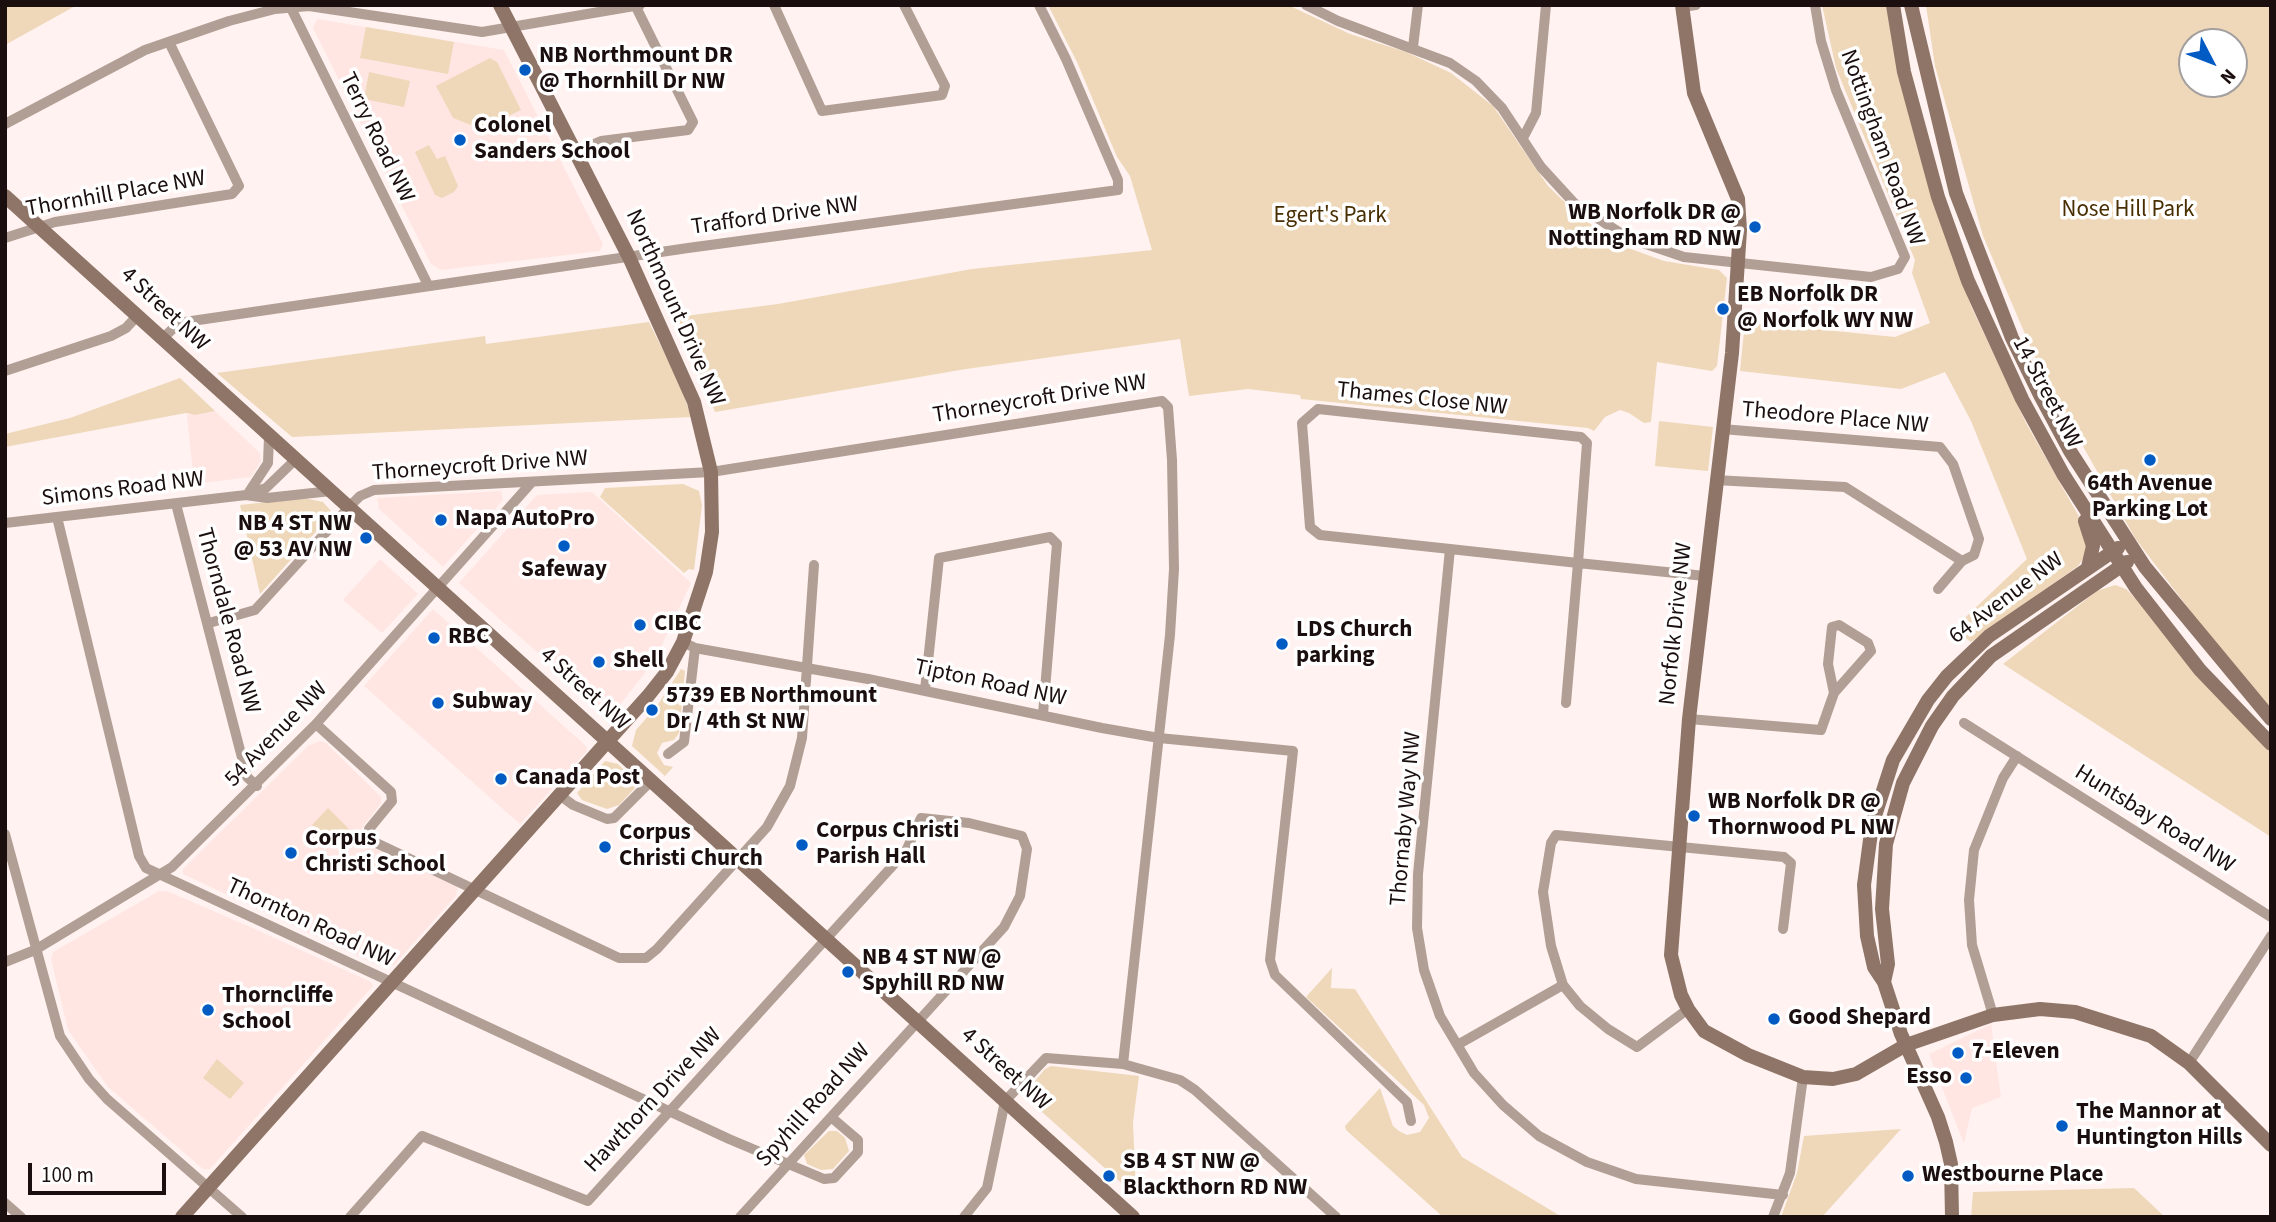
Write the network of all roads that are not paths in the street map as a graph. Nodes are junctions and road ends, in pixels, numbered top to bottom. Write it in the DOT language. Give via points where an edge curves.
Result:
graph roads {
  1 [pos="500,5"];
  2 [pos="774,5"];
  3 [pos="904,5"];
  4 [pos="1039,5"];
  5 [pos="1306,5"];
  6 [pos="1418,5"];
  7 [pos="1546,5"];
  8 [pos="1815,5"];
  9 [pos="1893,5"];
  10 [pos="1911,5"];
  11 [pos="637,6"];
  12 [pos="1687,6"];
  13 [pos="290,8"];
  14 [pos="512,29"];
  15 [pos="169,43"];
  16 [pos="1413,47"];
  17 [pos="5,124"];
  18 [pos="1523,138"];
  19 [pos="575,152"];
  20 [pos="5,196"];
  21 [pos="38,226"];
  22 [pos="5,238"];
  23 [pos="629,257"];
  24 [pos="1739,264"];
  25 [pos="428,285"];
  26 [pos="137,316"];
  27 [pos="162,339"];
  28 [pos="5,371"];
  29 [pos="1722,429"];
  30 [pos="269,437"];
  31 [pos="295,460"];
  32 [pos="710,472"];
  33 [pos="2063,474"];
  34 [pos="1715,480"];
  35 [pos="532,482"];
  36 [pos="331,491"];
  37 [pos="246,495"];
  38 [pos="176,504"];
  39 [pos="349,507"];
  40 [pos="57,517"];
  41 [pos="5,523"];
  42 [pos="2128,541"];
  43 [pos="1450,549"];
  44 [pos="2112,552"];
  45 [pos="2137,555"];
  46 [pos="1962,561"];
  47 [pos="1578,563"];
  48 [pos="814,565"];
  49 [pos="2121,566"];
  50 [pos="2088,567"];
  51 [pos="1705,576"];
  52 [pos="437,588"];
  53 [pos="2136,588"];
  54 [pos="1938,589"];
  55 [pos="2077,595"];
  56 [pos="209,623"];
  57 [pos="689,645"];
  58 [pos="806,668"];
  59 [pos="925,690"];
  60 [pos="1834,693"];
  61 [pos="1566,703"];
  62 [pos="1043,714"];
  63 [pos="1689,719"];
  64 [pos="2271,719"];
  65 [pos="1964,723"];
  66 [pos="316,724"];
  67 [pos="1159,738"];
  68 [pos="609,743"];
  69 [pos="2271,744"];
  70 [pos="668,754"];
  71 [pos="2017,756"];
  72 [pos="651,781"];
  73 [pos="257,786"];
  74 [pos="561,796"];
  75 [pos="5,834"];
  76 [pos="1679,847"];
  77 [pos="738,860"];
  78 [pos="160,876"];
  79 [pos="477,889"];
  80 [pos="2271,917"];
  81 [pos="1783,929"];
  82 [pos="2271,936"];
  83 [pos="827,940"];
  84 [pos="35,950"];
  85 [pos="5,962"];
  86 [pos="1884,982"];
  87 [pos="392,984"];
  88 [pos="1563,985"];
  89 [pos="1688,1009"];
  90 [pos="1993,1015"];
  91 [pos="916,1021"];
  92 [pos="1459,1044"];
  93 [pos="1906,1045"];
  94 [pos="2189,1063"];
  95 [pos="1123,1064"];
  96 [pos="1803,1077"];
  97 [pos="1005,1101"];
  98 [pos="672,1111"];
  99 [pos="831,1117"];
  100 [pos="1411,1121"];
  101 [pos="2271,1145"];
  102 [pos="789,1163"];
  103 [pos="209,1187"];
  104 [pos="1783,1195"];
  105 [pos="5,1203"];
  106 [pos="1129,1215"];
  107 [pos="21,1217"];
  108 [pos="182,1217"];
  109 [pos="242,1217"];
  110 [pos="350,1217"];
  111 [pos="740,1217"];
  112 [pos="964,1217"];
  113 [pos="1336,1217"];
  114 [pos="1773,1217"];
  115 [pos="1952,1217"];
  1 -- 14 [label="main road, Northmount Drive NW"];
  2 -- 3 [label="street" via="822,110 942,95 945,86"];
  4 -- 23 [label="street, Trafford Drive NW" via="1118,180 1118,190"];
  5 -- 16 [label="street"];
  6 -- 16 [label="street"];
  7 -- 18 [label="street" via="1536,113"];
  8 -- 24 [label="street, Nottingham Road NW" via="1836,90 1905,257 1898,269 1871,277"];
  9 -- 33 [label="main road, 14 Street NW" via="1919,128 1968,281 2016,389"];
  10 -- 42 [label="main road, 14 Street NW" via="1943,146 1985,272 2040,396"];
  11 -- 14 [label="street"];
  11 -- 19 [label="street" via="693,122 688,130 601,141"];
  12 -- 24 [label="main road, Norfolk Drive NW" via="1693,93 1738,199"];
  13 -- 14 [label="street" via="309,6 482,32"];
  13 -- 15 [label="street" via="229,21"];
  13 -- 25 [label="street, Terry Road NW"];
  14 -- 19 [label="main road, Northmount Drive NW"];
  15 -- 17 [label="street" via="145,50"];
  15 -- 21 [label="street, Thornhill Place NW" via="239,186 232,194"];
  16 -- 18 [label="street" via="1450,63 1476,82 1503,108"];
  18 -- 24 [label="street" via="1541,167 1600,223 1656,249"];
  19 -- 23 [label="main road, Northmount Drive NW"];
  20 -- 21 [label="main road, 4 Street NW"];
  21 -- 22 [label="street, Thornhill Place NW"];
  21 -- 26 [label="main road, 4 Street NW"];
  23 -- 25 [label="street, Trafford Drive NW"];
  23 -- 32 [label="main road, Northmount Drive NW" via="694,401"];
  24 -- 29 [label="main road, Norfolk Drive NW"];
  25 -- 27 [label="street, Trafford Drive NW" via="179,323"];
  26 -- 27 [label="main road, 4 Street NW"];
  26 -- 28 [label="street" via="111,336"];
  27 -- 30 [label="main road, 4 Street NW"];
  29 -- 34 [label="main road, Norfolk Drive NW"];
  29 -- 46 [label="street, Theodore Place NW" via="1940,447 1953,464 1979,539 1973,555"];
  30 -- 31 [label="main road, 4 Street NW"];
  30 -- 37 [label="street" via="265,471"];
  31 -- 36 [label="main road, 4 Street NW"];
  31 -- 37 [label="street, Simons Road NW" via="266,488"];
  32 -- 35 [label="street, Thorneycroft Drive NW"];
  32 -- 57 [label="main road, Northmount Drive NW" via="711,549"];
  32 -- 67 [label="street, Thorneycroft Drive NW" via="1162,401 1168,407 1174,569"];
  33 -- 44 [label="main road, 14 Street NW"];
  33 -- 50 [label="main road" via="2089,528 2093,546"];
  34 -- 46 [label="street" via="1845,488"];
  34 -- 51 [label="main road, Norfolk Drive NW"];
  35 -- 39 [label="street, Thorneycroft Drive NW" via="374,490"];
  35 -- 52 [label="street, 54 Avenue NW"];
  36 -- 37 [label="street, Simons Road NW" via="267,498"];
  36 -- 39 [label="main road, 4 Street NW"];
  37 -- 38 [label="street, Simons Road NW"];
  38 -- 40 [label="street, Simons Road NW"];
  38 -- 56 [label="street, Thorndale Road NW"];
  39 -- 52 [label="main road, 4 Street NW"];
  39 -- 56 [label="street, Thorneycroft Drive NW" via="255,610"];
  40 -- 41 [label="street, Simons Road NW"];
  40 -- 78 [label="street, Thornton Road NW" via="139,856 146,868"];
  42 -- 44 [label="main road, 64 Avenue NW"];
  42 -- 45 [label="main road, 14 Street NW"];
  43 -- 47 [label="street, Thames Close NW"];
  43 -- 47 [label="street, Thames Close NW" via="1320,535 1310,527 1302,423 1318,409 1581,436 1587,443"];
  43 -- 92 [label="street, Thornaby Way NW" via="1418,874 1417,928 1424,970 1440,1016"];
  44 -- 49 [label="main road, 14 Street NW"];
  44 -- 50 [label="main road, 64 Avenue NW"];
  45 -- 49 [label="main road, 64 Avenue NW"];
  45 -- 64 [label="main road, 14 Street NW"];
  46 -- 54 [label="street"];
  47 -- 51 [label="street, Thames Close NW"];
  47 -- 61 [label="street"];
  48 -- 58 [label="street"];
  49 -- 53 [label="main road, 14 Street NW"];
  49 -- 55 [label="main road, 64 Avenue NW"];
  50 -- 86 [label="main road, 64 Avenue NW" via="1965,656 1928,700 1893,760 1872,825 1864,885 1867,936 1874,967"];
  51 -- 63 [label="main road, Norfolk Drive NW"];
  52 -- 66 [label="street, 54 Avenue NW"];
  52 -- 68 [label="main road, 4 Street NW"];
  53 -- 55 [label="main road" via="2120,579"];
  53 -- 69 [label="main road, 14 Street NW" via="2200,670"];
  55 -- 86 [label="main road, 64 Avenue NW" via="2008,642 1969,678 1915,755 1886,844 1882,909 1888,964"];
  56 -- 73 [label="street, Thorndale Road NW" via="247,777"];
  57 -- 58 [label="street, Tipton Road NW"];
  57 -- 68 [label="main road, Northmount Drive NW"];
  57 -- 70 [label="street" via="684,742"];
  58 -- 59 [label="street, Tipton Road NW"];
  58 -- 77 [label="street" via="802,738 790,786 774,817"];
  59 -- 62 [label="street, Tipton Road NW"];
  59 -- 62 [label="street" via="939,558 1050,537 1057,544"];
  60 -- 60 [label="street" via="1871,651 1868,643 1839,625 1832,627 1828,664"];
  60 -- 63 [label="street" via="1821,730"];
  62 -- 67 [label="street, Tipton Road NW"];
  63 -- 76 [label="main road, Norfolk Drive NW"];
  65 -- 71 [label="street, Huntsbay Road NW"];
  66 -- 73 [label="street, 54 Avenue NW"];
  66 -- 79 [label="street" via="391,792 392,801 369,829 370,840"];
  67 -- 95 [label="street, Thorneycroft Drive NW"];
  67 -- 100 [label="street, Tipton Road NW" via="1293,751 1270,960 1275,975 1407,1102"];
  68 -- 72 [label="main road, 4 Street NW"];
  68 -- 74 [label="main road, Northmount Drive NW"];
  71 -- 80 [label="street, Huntsbay Road NW"];
  71 -- 90 [label="street" via="2003,778 1975,850 1969,900 1972,945"];
  72 -- 74 [label="street" via="614,818 573,806"];
  72 -- 77 [label="main road, 4 Street NW"];
  73 -- 78 [label="street, 54 Avenue NW"];
  74 -- 79 [label="main road, Northmount Drive NW"];
  75 -- 84 [label="street"];
  76 -- 81 [label="street" via="1784,857 1791,863"];
  76 -- 88 [label="street" via="1556,835 1543,892 1551,946"];
  76 -- 89 [label="main road, Norfolk Drive NW" via="1671,955"];
  77 -- 79 [label="street" via="657,949 634,960 620,958"];
  77 -- 83 [label="main road, 4 Street NW"];
  78 -- 84 [label="street, 54 Avenue NW"];
  78 -- 87 [label="street, Thornton Road NW"];
  79 -- 87 [label="main road, Northmount Drive NW"];
  82 -- 94 [label="street"];
  83 -- 91 [label="main road, 4 Street NW"];
  83 -- 91 [label="street, Hawthorn Drive NW" via="906,851 921,818 1022,836 1027,849 1014,912"];
  83 -- 98 [label="street, Hawthorn Drive NW"];
  84 -- 85 [label="street, 54 Avenue NW"];
  84 -- 103 [label="street" via="60,1036 89,1079"];
  86 -- 93 [label="main road, 64 Avenue NW"];
  87 -- 98 [label="street, Thornton Road NW"];
  87 -- 103 [label="main road, Northmount Drive NW"];
  88 -- 89 [label="street" via="1580,1006 1637,1047"];
  88 -- 92 [label="street"];
  89 -- 96 [label="main road, Norfolk Drive NW" via="1704,1031"];
  90 -- 93 [label="main road, Norfolk Drive NW"];
  90 -- 94 [label="main road, Norfolk Drive NW" via="2040,1009 2075,1012 2147,1033"];
  91 -- 97 [label="main road, 4 Street NW"];
  91 -- 99 [label="street, Spyhill Road NW"];
  92 -- 104 [label="street, Thornaby Way NW" via="1474,1073 1503,1105 1539,1136 1587,1162 1636,1179"];
  93 -- 96 [label="main road, Norfolk Drive NW" via="1856,1074 1833,1079"];
  93 -- 115 [label="main road, 64 Avenue NW" via="1946,1142"];
  94 -- 101 [label="main road, Norfolk Drive NW"];
  95 -- 97 [label="street" via="1046,1058"];
  95 -- 113 [label="street" via="1174,1077 1195,1090"];
  96 -- 104 [label="street"];
  97 -- 106 [label="main road, 4 Street NW"];
  97 -- 112 [label="street" via="987,1188"];
  98 -- 102 [label="street, Thornton Road NW"];
  98 -- 110 [label="street, Hawthorn Drive NW" via="587,1201 422,1136"];
  99 -- 102 [label="street, Spyhill Road NW"];
  99 -- 102 [label="street, Thornton Road NW" via="858,1140 858,1152 834,1178 824,1179"];
  102 -- 111 [label="street, Spyhill Road NW"];
  103 -- 108 [label="main road, Northmount Drive NW"];
  103 -- 109 [label="street"];
  104 -- 114 [label="street"];
  105 -- 107 [label="street"];
}
